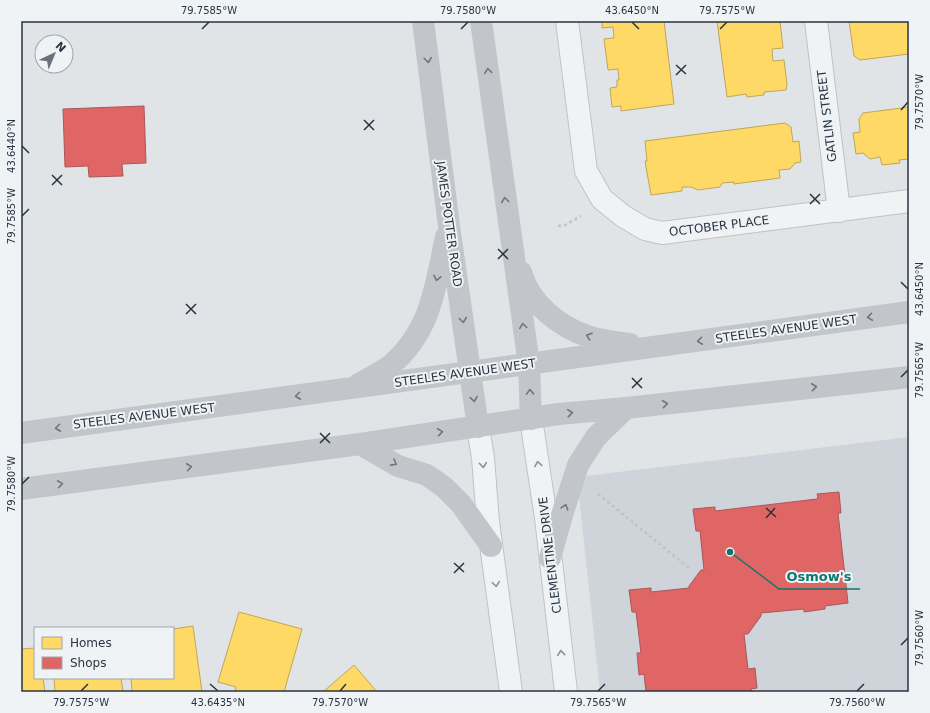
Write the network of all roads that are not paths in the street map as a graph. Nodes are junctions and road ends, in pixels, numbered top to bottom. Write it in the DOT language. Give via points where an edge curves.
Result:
graph roads {
  1 [pos="423,21"];
  2 [pos="481,21"];
  3 [pos="567,21"];
  4 [pos="816,21"];
  5 [pos="909,201"];
  6 [pos="839,211"];
  7 [pos="449,226"];
  8 [pos="510,239"];
  9 [pos="909,312"];
  10 [pos="670,345"];
  11 [pos="529,365"];
  12 [pos="470,372"];
  13 [pos="909,377"];
  14 [pos="337,391"];
  15 [pos="626,408"];
  16 [pos="531,419"];
  17 [pos="478,427"];
  18 [pos="21,433"];
  19 [pos="360,444"];
  20 [pos="21,489"];
  21 [pos="491,546"];
  22 [pos="550,558"];
  23 [pos="511,692"];
  24 [pos="566,692"];
  1 -- 7 [label="main road, JAMES POTTER ROAD, one-way"];
  8 -- 2 [label="main road, one-way"];
  3 -- 6 [label="street, OCTOBER PLACE" via="586,171 602,199 623,216 645,229 662,233"];
  4 -- 6 [label="street, GATLIN STREET"];
  5 -- 6 [label="street, OCTOBER PLACE"];
  7 -- 12 [label="main road, JAMES POTTER ROAD, one-way"];
  7 -- 14 [label="main road, one-way" via="431,306 411,345 390,365 355,387"];
  10 -- 8 [label="main road, one-way" via="630,344 591,337 560,323 546,313 524,285"];
  11 -- 8 [label="main road, one-way"];
  9 -- 10 [label="main road, STEELES AVENUE WEST, one-way"];
  10 -- 11 [label="main road, STEELES AVENUE WEST"];
  11 -- 12 [label="main road, STEELES AVENUE WEST"];
  16 -- 11 [label="main road, one-way"];
  12 -- 14 [label="main road, STEELES AVENUE WEST"];
  12 -- 17 [label="main road, JAMES POTTER ROAD, one-way"];
  15 -- 13 [label="main road, one-way"];
  14 -- 18 [label="main road, STEELES AVENUE WEST, one-way"];
  16 -- 15 [label="main road, one-way"];
  22 -- 15 [label="main road, one-way" via="578,465 596,437"];
  16 -- 17 [label="main road"];
  22 -- 16 [label="street, CLEMENTINE DRIVE, one-way"];
  19 -- 17 [label="main road, one-way"];
  17 -- 21 [label="street, one-way"];
  20 -- 19 [label="main road, one-way"];
  19 -- 21 [label="main road, one-way" via="398,466 427,475 444,487 461,504"];
  21 -- 23 [label="street, one-way"];
  24 -- 22 [label="street, CLEMENTINE DRIVE, one-way"];
}
